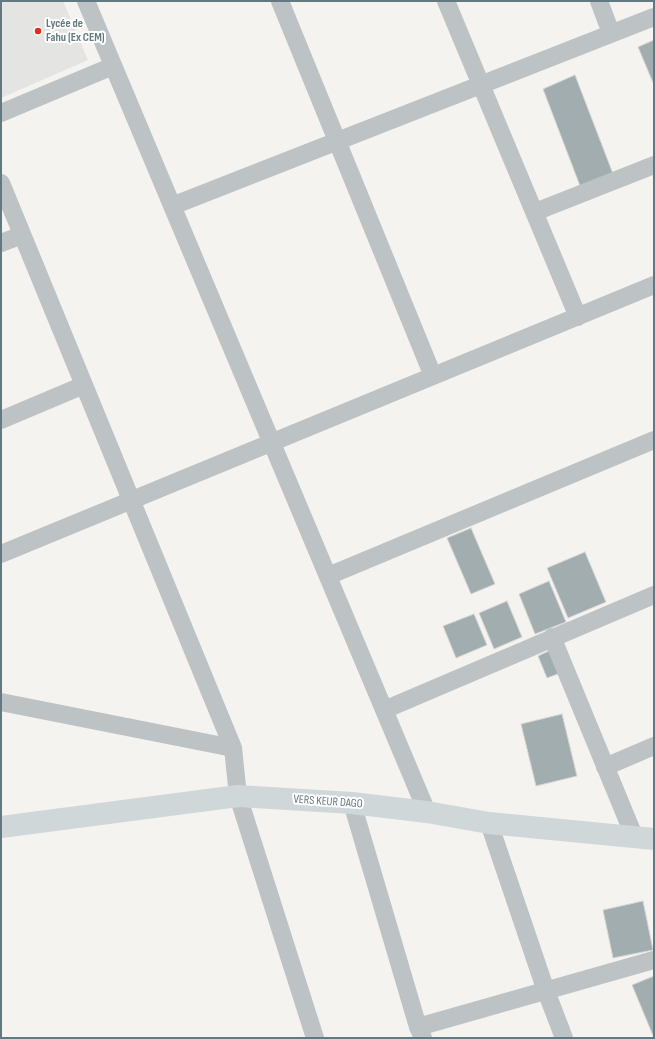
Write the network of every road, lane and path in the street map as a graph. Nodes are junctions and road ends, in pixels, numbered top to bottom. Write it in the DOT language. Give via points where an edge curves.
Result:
graph roads {
  1 [pos="86,1"];
  2 [pos="280,1"];
  3 [pos="446,1"];
  4 [pos="599,1"];
  5 [pos="654,17"];
  6 [pos="612,33"];
  7 [pos="113,66"];
  8 [pos="481,84"];
  9 [pos="1,113"];
  10 [pos="337,141"];
  11 [pos="654,165"];
  12 [pos="1,183"];
  13 [pos="172,206"];
  14 [pos="535,212"];
  15 [pos="22,235"];
  16 [pos="1,243"];
  17 [pos="654,285"];
  18 [pos="578,317"];
  19 [pos="433,376"];
  20 [pos="84,385"];
  21 [pos="1,420"];
  22 [pos="654,440"];
  23 [pos="272,443"];
  24 [pos="131,500"];
  25 [pos="1,554"];
  26 [pos="328,576"];
  27 [pos="654,595"];
  28 [pos="552,637"];
  29 [pos="1,702"];
  30 [pos="384,710"];
  31 [pos="654,746"];
  32 [pos="233,748"];
  33 [pos="605,767"];
  34 [pos="238,796"];
  35 [pos="352,803"];
  36 [pos="427,812"];
  37 [pos="488,823"];
  38 [pos="1,827"];
  39 [pos="644,838"];
  40 [pos="654,960"];
  41 [pos="546,991"];
  42 [pos="420,1033"];
  43 [pos="315,1038"];
  44 [pos="564,1038"];
  1 -- 7 [label="street"];
  2 -- 10 [label="street"];
  3 -- 8 [label="street"];
  4 -- 6 [label="street"];
  5 -- 6 [label="street"];
  6 -- 8 [label="street"];
  7 -- 9 [label="street"];
  7 -- 13 [label="street"];
  8 -- 10 [label="street"];
  8 -- 14 [label="street"];
  10 -- 13 [label="street"];
  10 -- 19 [label="street"];
  11 -- 14 [label="street"];
  12 -- 15 [label="street"];
  13 -- 23 [label="street"];
  14 -- 18 [label="street"];
  15 -- 16 [label="street"];
  15 -- 20 [label="street"];
  17 -- 18 [label="street"];
  18 -- 19 [label="street"];
  19 -- 23 [label="street"];
  20 -- 21 [label="street"];
  20 -- 24 [label="street"];
  22 -- 26 [label="street"];
  23 -- 24 [label="street"];
  23 -- 26 [label="street"];
  24 -- 25 [label="street"];
  24 -- 32 [label="street"];
  26 -- 30 [label="street"];
  27 -- 28 [label="street"];
  28 -- 30 [label="street"];
  28 -- 33 [label="street"];
  29 -- 32 [label="street"];
  30 -- 36 [label="street"];
  31 -- 33 [label="street"];
  32 -- 34 [label="street"];
  33 -- 39 [label="street"];
  34 -- 35 [label="street, VERS KEUR DAGO"];
  34 -- 38 [label="street, VERS KEUR DAGO"];
  34 -- 43 [label="street"];
  35 -- 36 [label="street, VERS KEUR DAGO"];
  35 -- 42 [label="street"];
  36 -- 37 [label="street, VERS KEUR DAGO"];
  37 -- 39 [label="street, VERS KEUR DAGO"];
  37 -- 41 [label="street"];
  40 -- 41 [label="street"];
  41 -- 42 [label="street"];
  41 -- 44 [label="street"];
}
